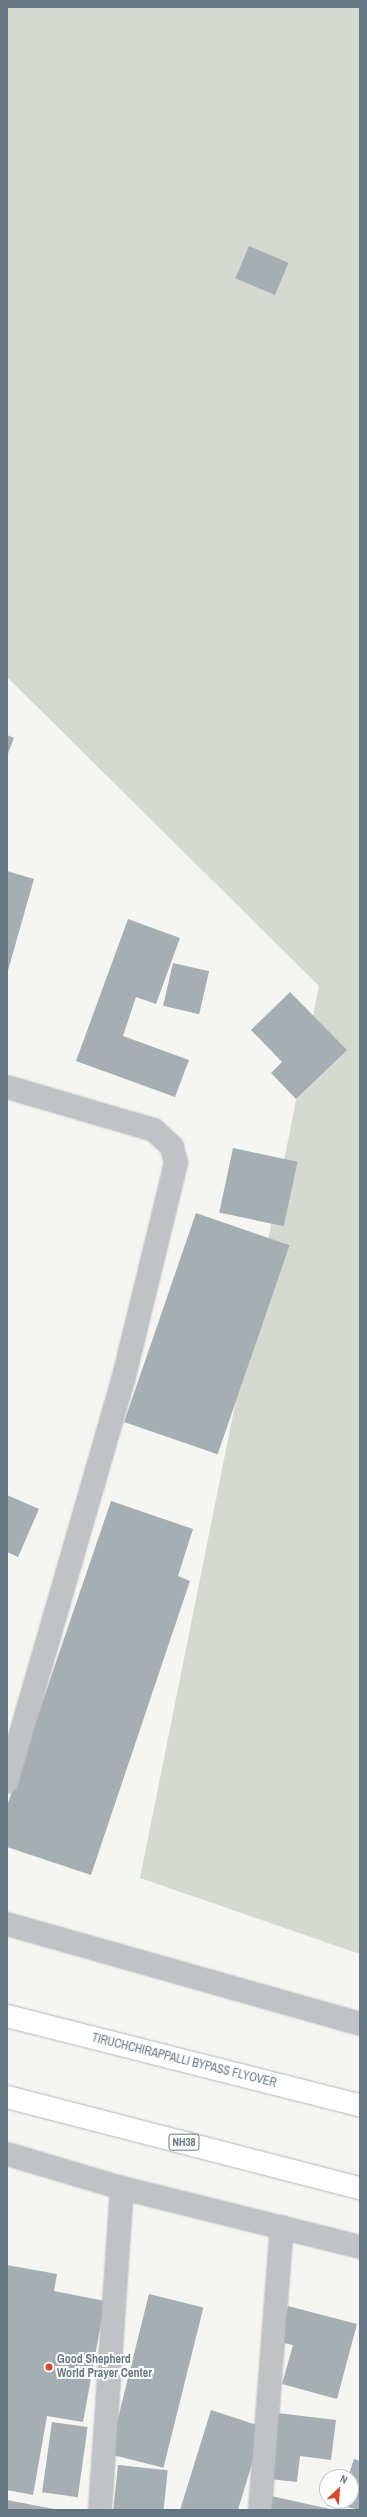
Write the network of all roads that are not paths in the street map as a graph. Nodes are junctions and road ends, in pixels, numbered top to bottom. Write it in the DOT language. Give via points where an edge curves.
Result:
graph roads {
  1 [pos="7,1087"];
  2 [pos="7,1782"];
  3 [pos="7,1924"];
  4 [pos="7,2016"];
  5 [pos="360,2024"];
  6 [pos="7,2097"];
  7 [pos="360,2106"];
  8 [pos="7,2154"];
  9 [pos="122,2188"];
  10 [pos="360,2188"];
  11 [pos="282,2226"];
  12 [pos="360,2247"];
  13 [pos="100,2510"];
  14 [pos="260,2510"];
  1 -- 2 [label="street" via="154,1130 172,1147 176,1163 123,1380"];
  3 -- 5 [label="street"];
  4 -- 7 [label="highway, TIRUCHCHIRAPPALLI BYPASS FLYOVER"];
  6 -- 10 [label="highway, NH38"];
  8 -- 9 [label="street"];
  9 -- 11 [label="street"];
  9 -- 13 [label="street"];
  11 -- 12 [label="street"];
  11 -- 14 [label="street"];
}
